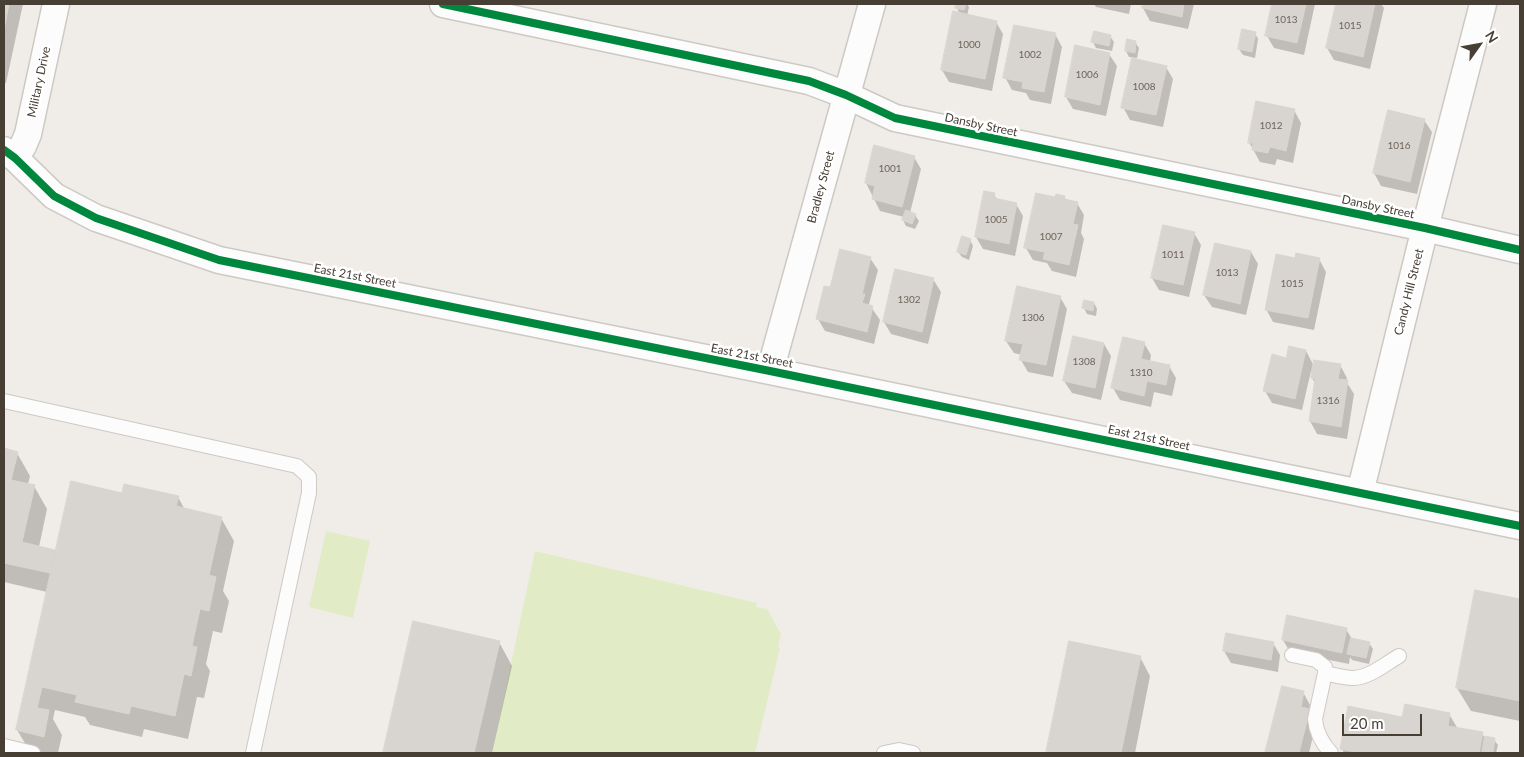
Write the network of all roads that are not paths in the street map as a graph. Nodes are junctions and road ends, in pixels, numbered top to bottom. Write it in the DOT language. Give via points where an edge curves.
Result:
graph roads {
  1 [pos="56,4"];
  2 [pos="443,4"];
  3 [pos="872,4"];
  4 [pos="1483,4"];
  5 [pos="846,95"];
  6 [pos="10,154"];
  7 [pos="1425,228"];
  8 [pos="1520,250"];
  9 [pos="770,371"];
  10 [pos="4,401"];
  11 [pos="1360,493"];
  12 [pos="1520,526"];
  13 [pos="1292,655"];
  14 [pos="1399,656"];
  15 [pos="1325,673"];
  16 [pos="4,746"];
  17 [pos="34,753"];
  18 [pos="254,753"];
  19 [pos="884,753"];
  20 [pos="913,753"];
  21 [pos="1331,753"];
  1 -- 6 [label="street, Military Drive" via="28,134 23,146"];
  2 -- 5 [label="street, Dansby Street" via="809,81"];
  3 -- 5 [label="street, Bradley Street"];
  4 -- 7 [label="street, Candy Hill Street"];
  5 -- 7 [label="street, Dansby Street" via="895,118"];
  5 -- 9 [label="street, Bradley Street"];
  6 -- 9 [label="street, East 21st Street" via="54,196 96,218 219,260"];
  7 -- 8 [label="street, Dansby Street"];
  7 -- 11 [label="street, Candy Hill Street"];
  9 -- 11 [label="street, East 21st Street"];
  10 -- 18 [label="lane" via="297,466 309,478 310,493"];
  11 -- 12 [label="street, East 21st Street"];
  13 -- 15 [label="lane" via="1316,660 1325,667"];
  14 -- 15 [label="lane" via="1368,675 1352,678"];
  15 -- 21 [label="lane" via="1315,726 1318,736"];
  16 -- 17 [label="lane"];
  19 -- 20 [label="lane" via="899,750"];
}
